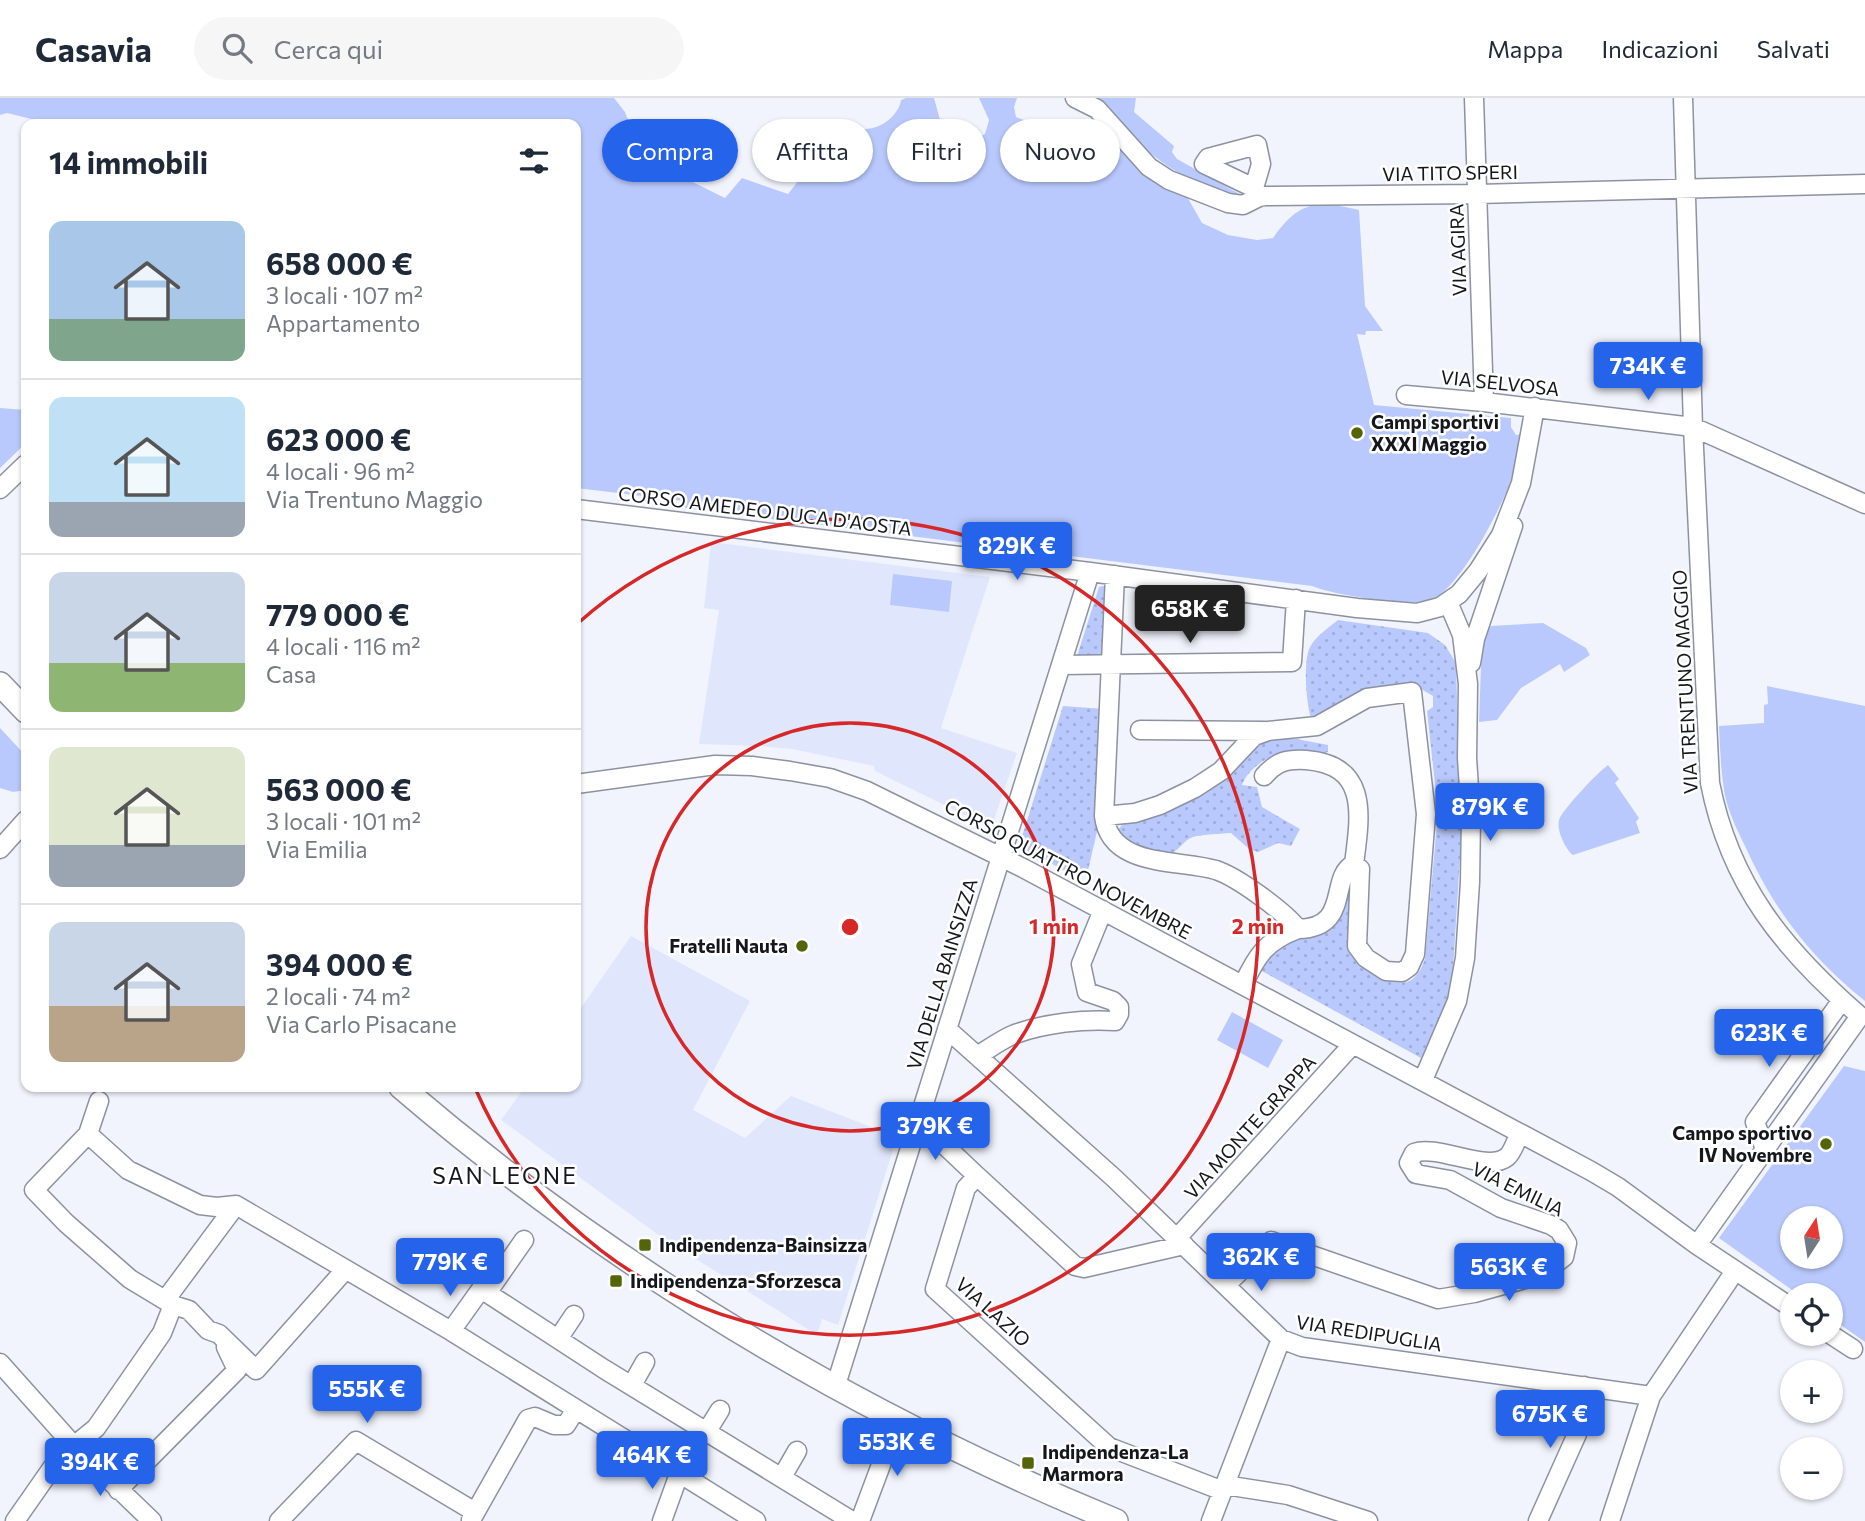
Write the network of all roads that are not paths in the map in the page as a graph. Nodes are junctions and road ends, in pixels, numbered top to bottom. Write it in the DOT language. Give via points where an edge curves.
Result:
graph roads {
  1 [pos="1075,98"];
  2 [pos="1474,98"];
  3 [pos="1683,98"];
  4 [pos="1865,184"];
  5 [pos="1686,189"];
  6 [pos="1478,194"];
  7 [pos="1406,395"];
  8 [pos="1483,402"];
  9 [pos="1535,407"];
  10 [pos="1693,427"];
  11 [pos="21,469"];
  12 [pos="1521,483"];
  13 [pos="0,489"];
  14 [pos="1865,504"];
  15 [pos="581,510"];
  16 [pos="1090,572"];
  17 [pos="1115,575"];
  18 [pos="1296,599"];
  19 [pos="1448,602"];
  20 [pos="1061,665"];
  21 [pos="1111,665"];
  22 [pos="0,684"];
  23 [pos="1468,684"];
  24 [pos="21,706"];
  25 [pos="1140,730"];
  26 [pos="1268,731"];
  27 [pos="1264,776"];
  28 [pos="581,783"];
  29 [pos="1104,816"];
  30 [pos="21,826"];
  31 [pos="0,849"];
  32 [pos="1001,857"];
  33 [pos="1354,864"];
  34 [pos="1103,910"];
  35 [pos="1298,929"];
  36 [pos="1243,985"];
  37 [pos="1842,1000"];
  38 [pos="947,1029"];
  39 [pos="1353,1044"];
  40 [pos="976,1056"];
  41 [pos="1423,1080"];
  42 [pos="407,1092"];
  43 [pos="99,1101"];
  44 [pos="919,1121"];
  45 [pos="1520,1133"];
  46 [pos="88,1134"];
  47 [pos="1765,1149"];
  48 [pos="977,1176"];
  49 [pos="236,1205"];
  50 [pos="524,1240"];
  51 [pos="1180,1241"];
  52 [pos="1697,1245"];
  53 [pos="345,1270"];
  54 [pos="1735,1271"];
  55 [pos="1226,1285"];
  56 [pos="484,1291"];
  57 [pos="1780,1300"];
  58 [pos="169,1302"];
  59 [pos="574,1315"];
  60 [pos="451,1331"];
  61 [pos="219,1334"];
  62 [pos="558,1339"];
  63 [pos="1281,1339"];
  64 [pos="1843,1342"];
  65 [pos="1853,1349"];
  66 [pos="645,1362"];
  67 [pos="0,1363"];
  68 [pos="632,1385"];
  69 [pos="1584,1386"];
  70 [pos="835,1388"];
  71 [pos="1651,1396"];
  72 [pos="576,1409"];
  73 [pos="720,1410"];
  74 [pos="897,1422"];
  75 [pos="707,1431"];
  76 [pos="75,1447"];
  77 [pos="797,1451"];
  78 [pos="679,1474"];
  79 [pos="782,1477"];
  80 [pos="1224,1488"];
  81 [pos="118,1490"];
  82 [pos="473,1517"];
  83 [pos="15,1521"];
  84 [pos="152,1521"];
  85 [pos="279,1521"];
  86 [pos="662,1521"];
  87 [pos="756,1521"];
  88 [pos="852,1521"];
  89 [pos="860,1521"];
  90 [pos="1116,1521"];
  91 [pos="1211,1521"];
  92 [pos="1367,1521"];
  93 [pos="1538,1521"];
  94 [pos="1610,1521"];
  1 -- 6 [label="street, VIA TITO SPERI" via="1097,109 1149,167 1169,180 1228,203 1243,205 1256,192"];
  2 -- 6 [label="street, VIA AGIRA"];
  3 -- 5 [label="street, VIA TRENTUNO MAGGIO"];
  4 -- 5 [label="street, VIA TITO SPERI"];
  5 -- 6 [label="street, VIA TITO SPERI"];
  5 -- 10 [label="street, VIA TRENTUNO MAGGIO"];
  6 -- 8 [label="street, VIA AGIRA"];
  7 -- 8 [label="street, VIA SELVOSA"];
  8 -- 9 [label="street, VIA SELVOSA"];
  9 -- 10 [label="street, VIA SELVOSA"];
  9 -- 12 [label="street"];
  10 -- 14 [label="street, VIA SELVOSA"];
  10 -- 37 [label="street, VIA TRENTUNO MAGGIO" via="1706,734 1715,810 1746,884 1772,926 1809,971"];
  11 -- 13 [label="street"];
  12 -- 19 [label="street" via="1501,535 1468,585"];
  12 -- 23 [label="street" via="1518,513 1475,639"];
  15 -- 16 [label="street, CORSO AMEDEO DUCA D'AOSTA"];
  16 -- 17 [label="street, CORSO AMEDEO DUCA D'AOSTA"];
  16 -- 20 [label="street, VIA DELLA BAINSIZZA"];
  17 -- 18 [label="street, CORSO AMEDEO DUCA D'AOSTA"];
  17 -- 21 [label="street"];
  18 -- 19 [label="street, CORSO AMEDEO DUCA D'AOSTA" via="1417,613"];
  18 -- 21 [label="street" via="1292,662"];
  19 -- 23 [label="street" via="1462,635"];
  20 -- 21 [label="street"];
  20 -- 32 [label="street, VIA DELLA BAINSIZZA"];
  21 -- 29 [label="street"];
  22 -- 24 [label="main road"];
  23 -- 41 [label="street" via="1466,758 1471,818 1465,958 1457,1001"];
  25 -- 26 [label="street"];
  26 -- 29 [label="street" via="1254,736 1221,771 1195,788 1135,813"];
  26 -- 33 [label="street" via="1317,726 1367,698 1412,692 1426,814 1415,954 1402,972 1386,971 1357,946 1360,869"];
  27 -- 33 [label="street" via="1283,760 1320,762 1342,770 1350,779 1358,810"];
  28 -- 32 [label="street, CORSO QUATTRO NOVEMBRE" via="715,765 790,771 867,791"];
  29 -- 35 [label="street" via="1109,836 1129,851 1218,871 1278,909"];
  30 -- 31 [label="street"];
  32 -- 34 [label="street, CORSO QUATTRO NOVEMBRE"];
  32 -- 38 [label="street, VIA DELLA BAINSIZZA"];
  33 -- 35 [label="street" via="1347,869 1327,921"];
  34 -- 36 [label="street, CORSO QUATTRO NOVEMBRE"];
  34 -- 40 [label="street" via="1081,964 1087,992 1119,1007 1115,1021 1014,1034"];
  35 -- 36 [label="street" via="1273,940"];
  36 -- 39 [label="street, CORSO QUATTRO NOVEMBRE"];
  37 -- 47 [label="street" via="1755,1122"];
  37 -- 47 [label="street, VIA TRENTUNO MAGGIO" via="1860,1016"];
  38 -- 40 [label="street, VIA REDIPUGLIA"];
  38 -- 44 [label="street, VIA DELLA BAINSIZZA"];
  39 -- 41 [label="street, CORSO QUATTRO NOVEMBRE"];
  39 -- 51 [label="street, VIA MONTE GRAPPA"];
  40 -- 51 [label="street, VIA REDIPUGLIA"];
  41 -- 45 [label="street, CORSO QUATTRO NOVEMBRE"];
  42 -- 70 [label="main road" via="640,1270"];
  43 -- 46 [label="street"];
  44 -- 48 [label="street"];
  44 -- 70 [label="street, VIA DELLA BAINSIZZA"];
  45 -- 52 [label="street, CORSO QUATTRO NOVEMBRE" via="1618,1187"];
  45 -- 55 [label="street, VIA EMILIA" via="1502,1159 1468,1159 1428,1150 1414,1153 1409,1163 1416,1174 1450,1181 1501,1208 1559,1230 1567,1243 1563,1257 1546,1271 1438,1299 1271,1241"];
  46 -- 49 [label="street" via="128,1170 200,1205"];
  46 -- 58 [label="street" via="34,1189 130,1279"];
  47 -- 52 [label="street, VIA TRENTUNO MAGGIO"];
  48 -- 51 [label="street" via="1075,1266 1084,1268"];
  48 -- 80 [label="street, VIA LAZIO" via="966,1188 935,1289 1109,1447"];
  49 -- 53 [label="street"];
  49 -- 58 [label="street"];
  50 -- 56 [label="street"];
  51 -- 55 [label="street, VIA REDIPUGLIA"];
  52 -- 54 [label="street, CORSO QUATTRO NOVEMBRE"];
  53 -- 60 [label="street"];
  53 -- 61 [label="street" via="257,1370"];
  54 -- 57 [label="street, CORSO QUATTRO NOVEMBRE"];
  54 -- 71 [label="street"];
  55 -- 63 [label="street, VIA REDIPUGLIA"];
  56 -- 60 [label="street"];
  56 -- 62 [label="street"];
  58 -- 61 [label="street" via="189,1310"];
  58 -- 76 [label="street" via="162,1333 96,1428"];
  59 -- 62 [label="street"];
  60 -- 72 [label="street"];
  61 -- 81 [label="street" via="237,1370"];
  62 -- 68 [label="street"];
  63 -- 69 [label="street, VIA REDIPUGLIA" via="1302,1347"];
  63 -- 80 [label="street"];
  64 -- 65 [label="street"];
  66 -- 68 [label="street"];
  67 -- 76 [label="street"];
  68 -- 75 [label="street"];
  69 -- 71 [label="street, VIA REDIPUGLIA"];
  69 -- 93 [label="street" via="1577,1434"];
  70 -- 74 [label="main road"];
  71 -- 94 [label="street"];
  72 -- 78 [label="street"];
  72 -- 82 [label="street" via="566,1425 528,1419"];
  73 -- 75 [label="street"];
  74 -- 89 [label="street"];
  74 -- 90 [label="main road" via="1021,1482"];
  75 -- 79 [label="street"];
  76 -- 81 [label="street"];
  76 -- 83 [label="street" via="59,1458"];
  77 -- 79 [label="street"];
  78 -- 86 [label="street"];
  78 -- 87 [label="street"];
  79 -- 88 [label="street"];
  80 -- 91 [label="street"];
  80 -- 92 [label="street" via="1288,1495"];
  81 -- 84 [label="street"];
  82 -- 85 [label="street" via="356,1441"];
}
